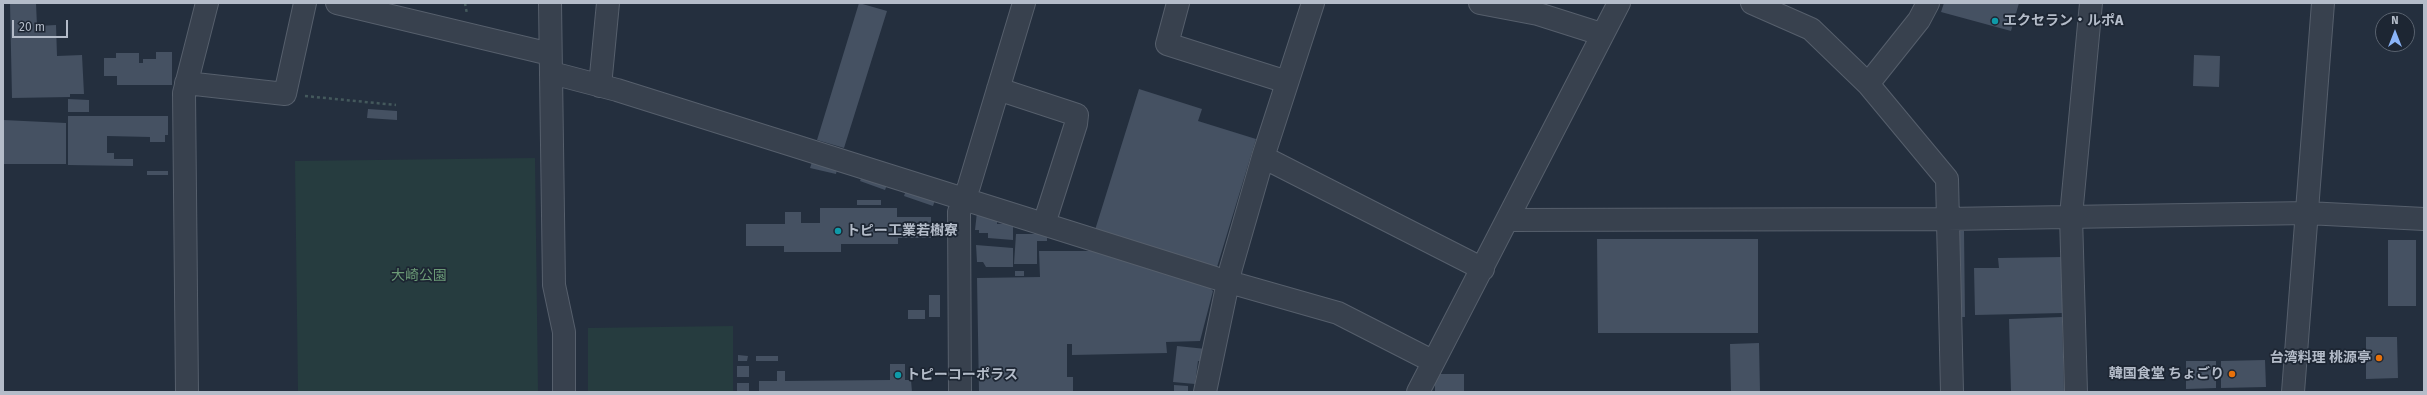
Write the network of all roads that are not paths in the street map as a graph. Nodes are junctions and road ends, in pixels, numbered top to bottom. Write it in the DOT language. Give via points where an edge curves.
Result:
graph roads {
  1 [pos="207,3"];
  2 [pos="305,3"];
  3 [pos="337,3"];
  4 [pos="550,3"];
  5 [pos="608,3"];
  6 [pos="1024,3"];
  7 [pos="1178,3"];
  8 [pos="1314,3"];
  9 [pos="1480,3"];
  10 [pos="1619,3"];
  11 [pos="1752,3"];
  12 [pos="1928,3"];
  13 [pos="2091,3"];
  14 [pos="2323,3"];
  15 [pos="1776,8"];
  16 [pos="1601,34"];
  17 [pos="551,64"];
  18 [pos="1287,82"];
  19 [pos="186,83"];
  20 [pos="1868,84"];
  21 [pos="600,86"];
  22 [pos="998,89"];
  23 [pos="1263,157"];
  24 [pos="964,199"];
  25 [pos="2307,213"];
  26 [pos="2071,216"];
  27 [pos="1947,219"];
  28 [pos="2424,219"];
  29 [pos="1509,220"];
  30 [pos="1044,224"];
  31 [pos="1483,269"];
  32 [pos="1228,281"];
  33 [pos="1432,361"];
  34 [pos="187,392"];
  35 [pos="564,392"];
  36 [pos="960,392"];
  37 [pos="1205,392"];
  38 [pos="1418,392"];
  39 [pos="1952,392"];
  40 [pos="2076,392"];
  41 [pos="2293,392"];
  1 -- 19 [label="street"];
  2 -- 19 [label="street" via="285,94"];
  3 -- 17 [label="street"];
  4 -- 17 [label="street"];
  5 -- 21 [label="street"];
  6 -- 22 [label="street"];
  7 -- 18 [label="street" via="1167,44"];
  8 -- 18 [label="street"];
  9 -- 16 [label="street" via="1538,14"];
  10 -- 16 [label="street"];
  11 -- 15 [label="street"];
  12 -- 20 [label="street" via="1919,20"];
  13 -- 26 [label="street"];
  14 -- 25 [label="street"];
  15 -- 20 [label="street" via="1811,29"];
  16 -- 29 [label="street"];
  17 -- 21 [label="street"];
  17 -- 35 [label="street" via="554,285 564,332"];
  18 -- 23 [label="street"];
  19 -- 34 [label="street" via="183,166"];
  20 -- 27 [label="street" via="1947,179"];
  21 -- 24 [label="street"];
  22 -- 24 [label="street"];
  22 -- 30 [label="street" via="1077,115"];
  23 -- 31 [label="street"];
  23 -- 32 [label="street"];
  24 -- 30 [label="street"];
  24 -- 36 [label="street" via="959,212"];
  25 -- 26 [label="street"];
  25 -- 28 [label="street"];
  25 -- 41 [label="street"];
  26 -- 27 [label="street"];
  26 -- 40 [label="street"];
  27 -- 29 [label="street"];
  27 -- 39 [label="street"];
  29 -- 31 [label="street"];
  30 -- 32 [label="street"];
  31 -- 33 [label="street"];
  32 -- 33 [label="street" via="1338,313"];
  32 -- 37 [label="street"];
  33 -- 38 [label="street"];
}
